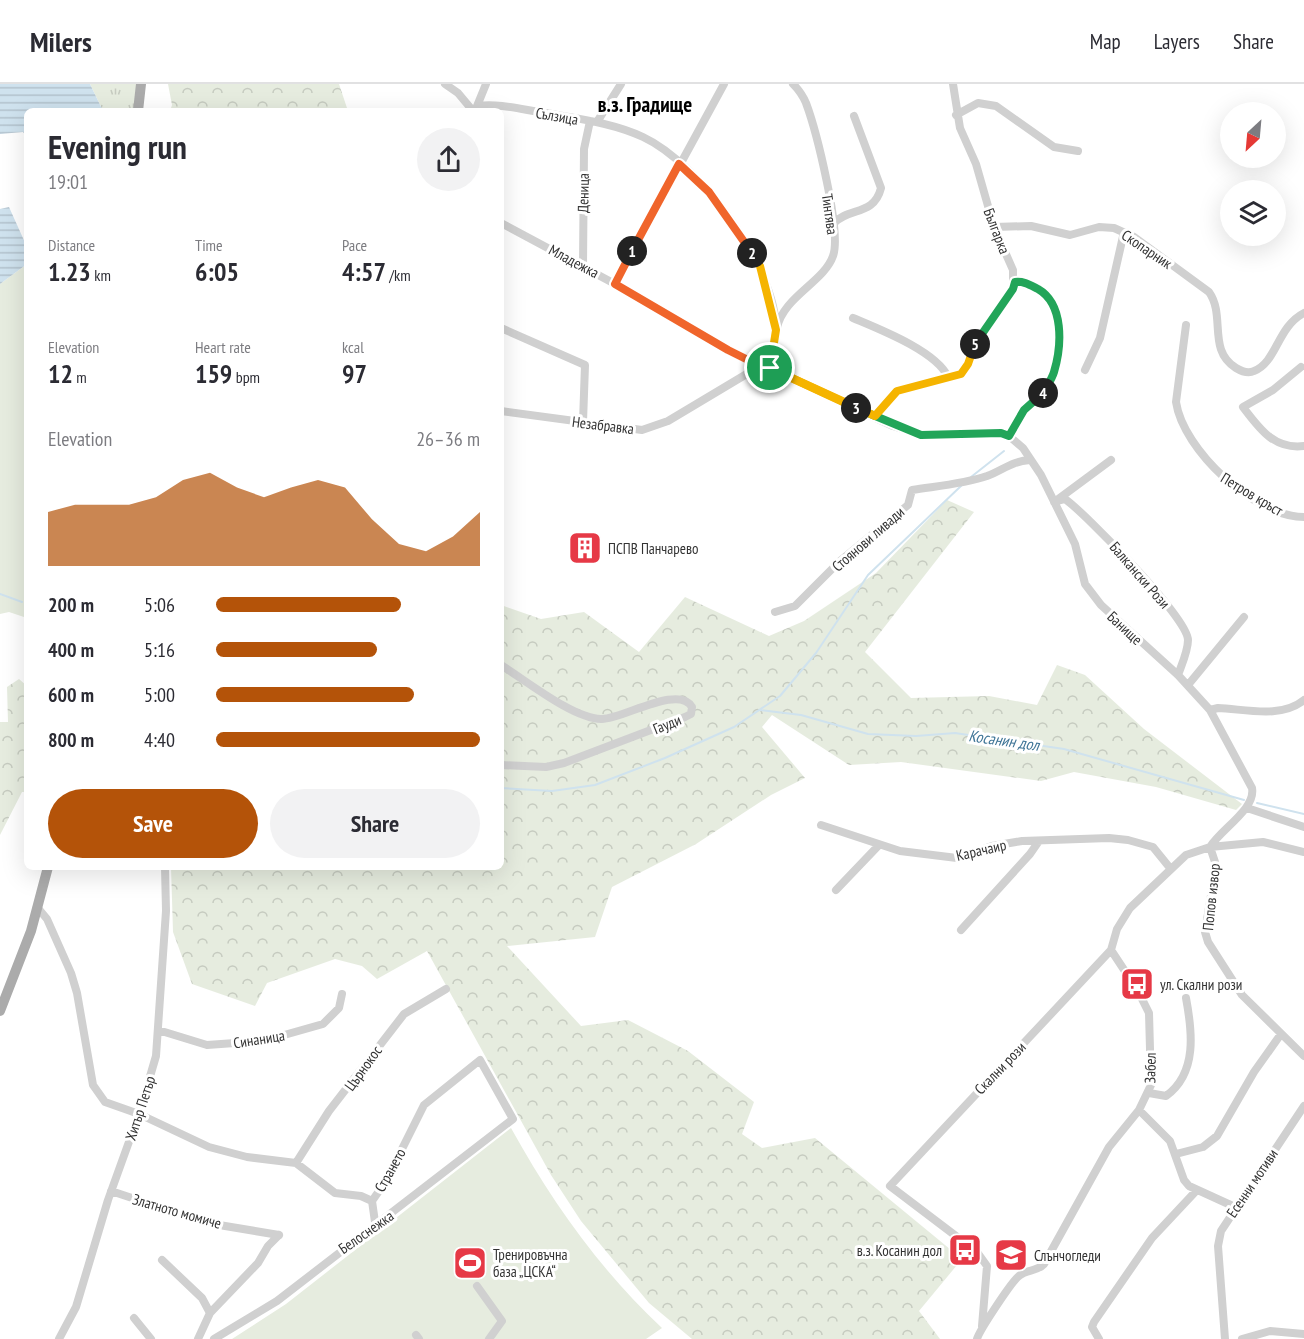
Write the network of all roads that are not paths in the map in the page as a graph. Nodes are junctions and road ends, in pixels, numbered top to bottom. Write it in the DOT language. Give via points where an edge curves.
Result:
graph roads {
  1 [pos="141,84"];
  2 [pos="445,84"];
  3 [pos="486,84"];
  4 [pos="621,84"];
  5 [pos="724,84"];
  6 [pos="793,84"];
  7 [pos="953,84"];
  8 [pos="138,108"];
  9 [pos="474,108"];
  10 [pos="475,108"];
  11 [pos="504,109"];
  12 [pos="956,115"];
  13 [pos="854,116"];
  14 [pos="594,121"];
  15 [pos="1078,151"];
  16 [pos="679,164"];
  17 [pos="834,223"];
  18 [pos="504,225"];
  19 [pos="994,227"];
  20 [pos="1124,232"];
  21 [pos="583,266"];
  22 [pos="1015,282"];
  23 [pos="615,284"];
  24 [pos="1304,313"];
  25 [pos="853,318"];
  26 [pos="1186,325"];
  27 [pos="504,329"];
  28 [pos="776,330"];
  29 [pos="760,366"];
  30 [pos="1301,367"];
  31 [pos="770,368"];
  32 [pos="1085,370"];
  33 [pos="948,377"];
  34 [pos="504,411"];
  35 [pos="875,416"];
  36 [pos="583,422"];
  37 [pos="1009,436"];
  38 [pos="1304,446"];
  39 [pos="1030,460"];
  40 [pos="1111,460"];
  41 [pos="1054,502"];
  42 [pos="1304,517"];
  43 [pos="775,612"];
  44 [pos="1244,617"];
  45 [pos="504,667"];
  46 [pos="1178,675"];
  47 [pos="1188,685"];
  48 [pos="1304,700"];
  49 [pos="1210,710"];
  50 [pos="504,765"];
  51 [pos="1247,808"];
  52 [pos="821,825"];
  53 [pos="1304,827"];
  54 [pos="1039,841"];
  55 [pos="879,845"];
  56 [pos="1210,847"];
  57 [pos="1304,852"];
  58 [pos="1170,868"];
  59 [pos="47,870"];
  60 [pos="165,870"];
  61 [pos="836,890"];
  62 [pos="37,907"];
  63 [pos="961,930"];
  64 [pos="1110,950"];
  65 [pos="446,989"];
  66 [pos="342,994"];
  67 [pos="1186,998"];
  68 [pos="0,1011"];
  69 [pos="158,1029"];
  70 [pos="1281,1034"];
  71 [pos="1304,1056"];
  72 [pos="480,1060"];
  73 [pos="1149,1093"];
  74 [pos="1304,1106"];
  75 [pos="1139,1110"];
  76 [pos="139,1114"];
  77 [pos="1176,1154"];
  78 [pos="296,1163"];
  79 [pos="111,1191"];
  80 [pos="1196,1191"];
  81 [pos="372,1201"];
  82 [pos="1235,1207"];
  83 [pos="375,1222"];
  84 [pos="162,1260"];
  85 [pos="477,1286"];
  86 [pos="210,1313"];
  87 [pos="134,1318"];
  88 [pos="982,1326"];
  89 [pos="1304,1334"];
  90 [pos="59,1339"];
  91 [pos="151,1339"];
  92 [pos="198,1339"];
  93 [pos="214,1339"];
  94 [pos="489,1339"];
  95 [pos="977,1339"];
  96 [pos="1099,1339"];
  97 [pos="1226,1339"];
  98 [pos="1242,1339"];
  1 -- 8 [label="main road"];
  2 -- 9 [label="street"];
  3 -- 10 [label="street"];
  4 -- 14 [label="street, Деница"];
  5 -- 16 [label="street"];
  6 -- 17 [label="street, Тинтява" via="805,100 812,122"];
  7 -- 12 [label="street, Българка"];
  11 -- 14 [label="street, Сълзица"];
  12 -- 15 [label="street" via="978,103 996,106 1054,147"];
  12 -- 19 [label="street, Българка" via="976,164"];
  13 -- 17 [label="street" via="881,188 864,211"];
  14 -- 16 [label="street, Сълзица" via="646,138"];
  14 -- 21 [label="street, Деница" via="584,149"];
  16 -- 23 [label="street"];
  16 -- 28 [label="street, Сълзица" via="709,192 744,238 760,266"];
  17 -- 28 [label="street, Тинтява" via="832,260 784,311"];
  18 -- 21 [label="street, Младежка"];
  19 -- 20 [label="street, Скопарник" via="1031,226 1070,235 1099,227"];
  19 -- 22 [label="street, Българка"];
  20 -- 24 [label="street, Скопарник" via="1209,292 1214,301 1221,352 1244,372 1268,362 1281,335"];
  20 -- 32 [label="street" via="1100,338"];
  21 -- 23 [label="street, Младежка"];
  22 -- 33 [label="street" via="980,334 965,369"];
  22 -- 37 [label="street" via="1031,286 1052,299 1058,349 1054,374 1040,398 1024,410"];
  23 -- 29 [label="street, Младежка"];
  25 -- 33 [label="street" via="893,335 944,368"];
  26 -- 42 [label="street, Петров кръст" via="1176,402 1203,457 1225,479 1275,511"];
  27 -- 36 [label="street" via="585,365"];
  28 -- 31 [label="street, Сълзица"];
  29 -- 31 [label="street, Младежка"];
  29 -- 36 [label="street, Незабравка" via="657,427 627,430"];
  30 -- 38 [label="street" via="1273,390 1243,407 1274,441 1285,446"];
  31 -- 35 [label="street, Младежка"];
  33 -- 35 [label="street" via="897,391"];
  34 -- 36 [label="street, Незабравка"];
  35 -- 37 [label="street, Младежка" via="921,435"];
  37 -- 39 [label="street, Банище"];
  39 -- 41 [label="street, Банище"];
  39 -- 43 [label="street, Стоянови ливади" via="1007,464 970,481 912,490 908,505 840,561 795,606"];
  40 -- 41 [label="street"];
  41 -- 46 [label="street, Банище" via="1075,544 1085,584 1117,621"];
  41 -- 46 [label="street, Балкански Рози" via="1065,499 1081,510 1181,623 1189,640"];
  44 -- 47 [label="street"];
  45 -- 50 [label="street, Гауди" via="591,718 611,718 670,699 684,700 692,707 691,714 685,717 564,763 546,767"];
  46 -- 47 [label="street, Банище"];
  47 -- 49 [label="street, Банище"];
  48 -- 49 [label="street" via="1299,705 1271,711"];
  49 -- 51 [label="street, Банище" via="1252,788"];
  51 -- 53 [label="street"];
  51 -- 56 [label="street"];
  52 -- 55 [label="street, Карачаир"];
  54 -- 55 [label="street, Карачаир" via="992,846 957,858"];
  54 -- 58 [label="street, Карачаир" via="1128,840 1153,847"];
  54 -- 63 [label="street"];
  55 -- 61 [label="street"];
  56 -- 57 [label="street" via="1263,842"];
  56 -- 58 [label="street" via="1186,855"];
  56 -- 70 [label="street, Попов извор" via="1216,865 1205,932 1208,942 1242,995"];
  58 -- 64 [label="street" via="1123,917"];
  59 -- 62 [label="main road"];
  60 -- 69 [label="street, Хитър Петър"];
  62 -- 68 [label="main road"];
  62 -- 76 [label="street" via="47,919 77,993 97,1094 105,1102"];
  64 -- 73 [label="street, Забел" via="1149,1013"];
  64 -- 88 [label="street, Скални рози" via="890,1186 977,1252 987,1266"];
  65 -- 78 [label="street, Църнокос" via="404,1014 329,1111"];
  66 -- 69 [label="street, Синаница" via="339,1008 323,1024 263,1041 207,1045"];
  67 -- 73 [label="street" via="1193,1037 1185,1070 1166,1096"];
  69 -- 76 [label="street, Хитър Петър" via="156,1056"];
  70 -- 71 [label="street, Попов извор"];
  70 -- 77 [label="street" via="1217,1136 1203,1147"];
  72 -- 81 [label="street, Странето" via="424,1105"];
  72 -- 83 [label="street, Белоснежка" via="513,1119 391,1215"];
  73 -- 75 [label="street, Забел"];
  74 -- 82 [label="street, Есенни мотиви"];
  75 -- 77 [label="street" via="1156,1125"];
  75 -- 88 [label="street, Забел" via="1109,1147 1044,1264 1020,1274"];
  76 -- 78 [label="street" via="209,1147"];
  76 -- 79 [label="street, Хитър Петър"];
  77 -- 80 [label="street" via="1184,1180"];
  78 -- 81 [label="street, Странето" via="335,1193"];
  79 -- 86 [label="street, Златното момиче" via="207,1222 279,1235"];
  79 -- 90 [label="street, Хитър Петър" via="76,1307"];
  80 -- 82 [label="street"];
  80 -- 96 [label="street" via="1146,1246 1094,1322 1092,1327"];
  81 -- 83 [label="street"];
  82 -- 97 [label="street, Есенни мотиви" via="1221,1231 1218,1246"];
  83 -- 93 [label="street, Белоснежка" via="277,1301"];
  84 -- 86 [label="street" via="202,1298"];
  85 -- 94 [label="street" via="502,1321"];
  86 -- 92 [label="street"];
  87 -- 91 [label="street"];
  88 -- 95 [label="street, Забел"];
  89 -- 98 [label="street" via="1270,1331"];
}
